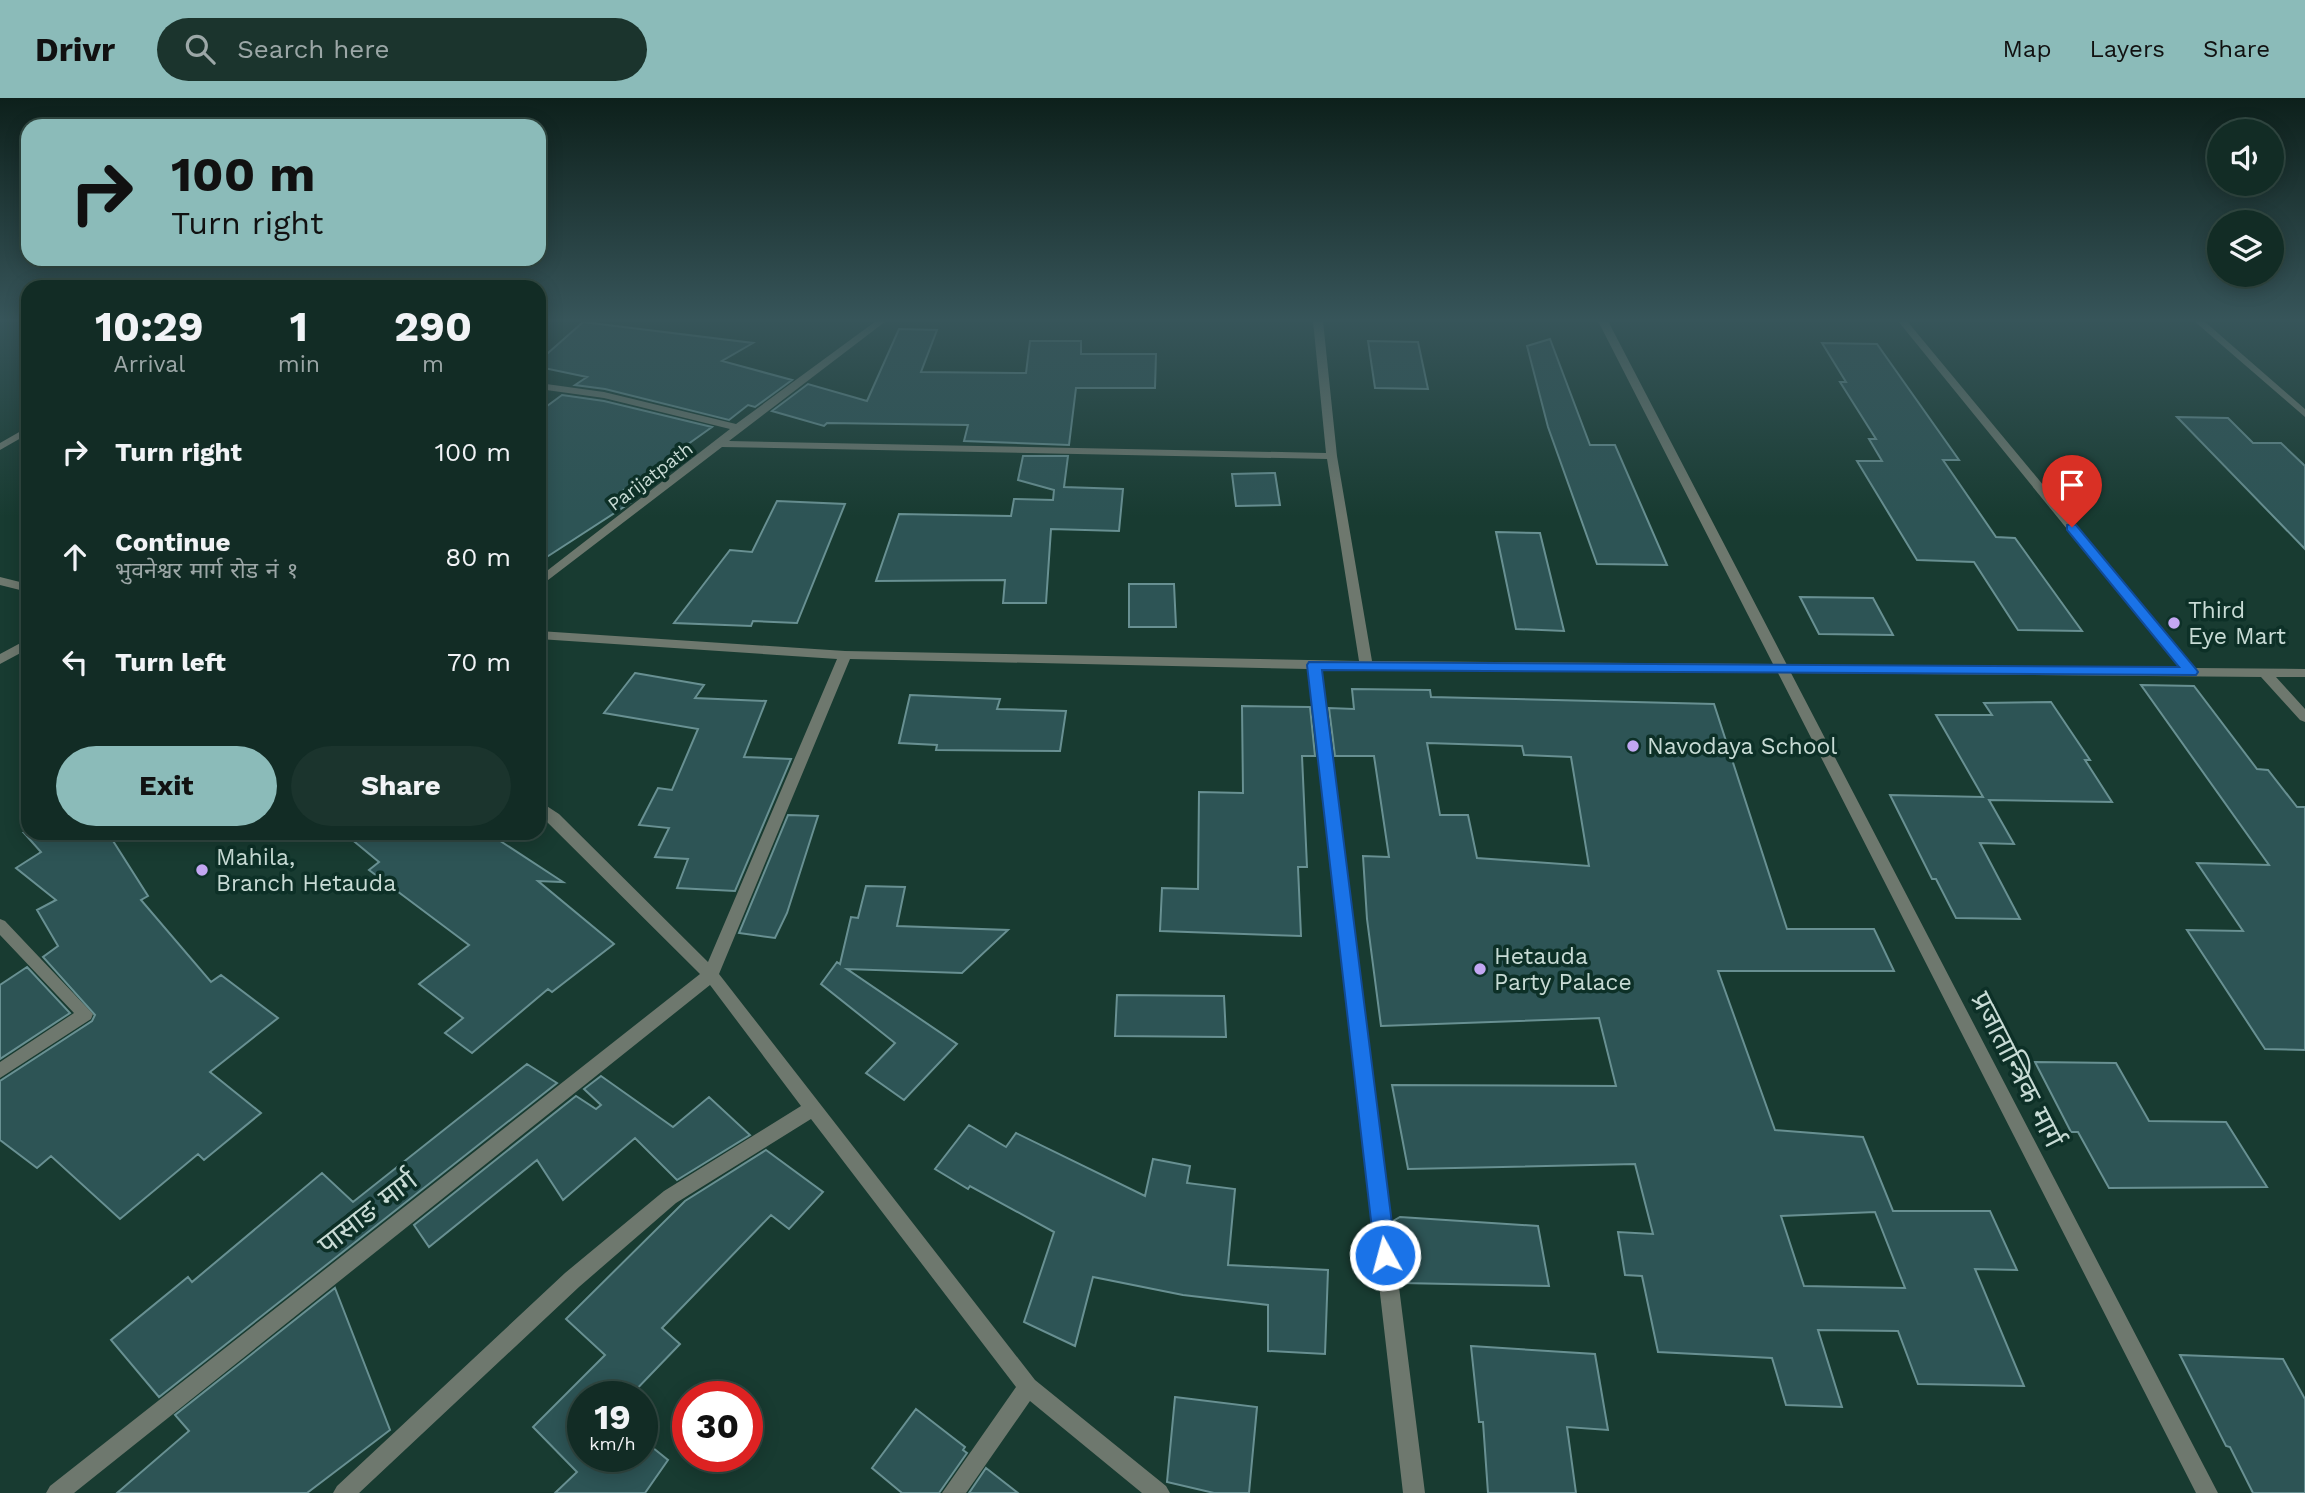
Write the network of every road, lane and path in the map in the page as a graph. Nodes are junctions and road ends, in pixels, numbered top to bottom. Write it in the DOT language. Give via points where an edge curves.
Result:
graph roads {
  1 [pos="794,386"];
  2 [pos="1325,386"];
  3 [pos="1637,386"];
  4 [pos="1956,386"];
  5 [pos="2273,386"];
  6 [pos="546,387"];
  7 [pos="2305,414"];
  8 [pos="738,428"];
  9 [pos="21,434"];
  10 [pos="720,444"];
  11 [pos="0,447"];
  12 [pos="1332,456"];
  13 [pos="546,578"];
  14 [pos="0,581"];
  15 [pos="21,586"];
  16 [pos="546,635"];
  17 [pos="21,647"];
  18 [pos="845,655"];
  19 [pos="0,660"];
  20 [pos="1314,665"];
  21 [pos="1366,666"];
  22 [pos="1783,668"];
  23 [pos="2191,672"];
  24 [pos="2265,673"];
  25 [pos="2305,673"];
  26 [pos="2305,717"];
  27 [pos="546,812"];
  28 [pos="0,925"];
  29 [pos="712,975"];
  30 [pos="0,1071"];
  31 [pos="813,1108"];
  32 [pos="1028,1387"];
  33 [pos="57,1493"];
  34 [pos="344,1493"];
  35 [pos="953,1493"];
  36 [pos="1158,1493"];
  37 [pos="1415,1493"];
  38 [pos="2207,1493"];
  1 -- 8 [label="street, Parijatpath"];
  2 -- 12 [label="street"];
  3 -- 22 [label="street, प्रजातान्त्रिक मार्ग"];
  4 -- 23 [label="street"];
  5 -- 7 [label="street"];
  6 -- 8 [label="street" via="604,395"];
  8 -- 10 [label="street, Parijatpath"];
  9 -- 11 [label="street"];
  10 -- 12 [label="street"];
  10 -- 13 [label="street, Parijatpath"];
  12 -- 21 [label="street"];
  14 -- 15 [label="street"];
  16 -- 18 [label="street"];
  17 -- 19 [label="street"];
  18 -- 20 [label="street"];
  18 -- 29 [label="street"];
  20 -- 21 [label="street"];
  20 -- 37 [label="street"];
  21 -- 22 [label="street"];
  22 -- 23 [label="street"];
  22 -- 38 [label="street, प्रजातान्त्रिक मार्ग"];
  23 -- 24 [label="street"];
  24 -- 25 [label="street"];
  24 -- 26 [label="street"];
  27 -- 29 [label="street"];
  28 -- 30 [label="street" via="85,1013"];
  29 -- 31 [label="street"];
  29 -- 33 [label="street, पासाङ मार्ग"];
  31 -- 32 [label="street"];
  31 -- 34 [label="street" via="670,1197 572,1280"];
  32 -- 35 [label="street"];
  32 -- 36 [label="street"];
}
